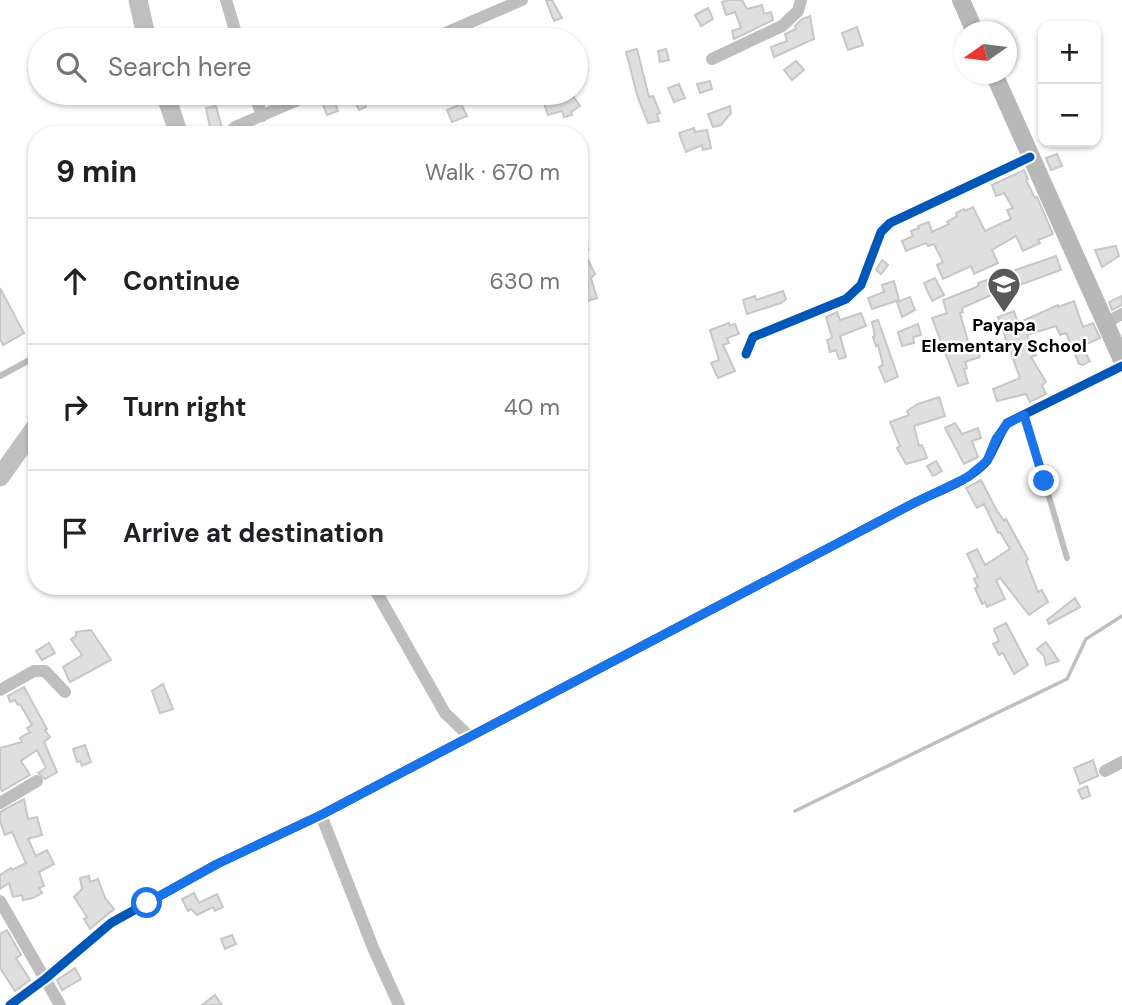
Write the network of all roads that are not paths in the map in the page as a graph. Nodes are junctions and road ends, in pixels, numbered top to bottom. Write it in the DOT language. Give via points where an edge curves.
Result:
graph roads {
  1 [pos="226,0"];
  2 [pos="522,0"];
  3 [pos="802,0"];
  4 [pos="961,0"];
  5 [pos="970,21"];
  6 [pos="234,28"];
  7 [pos="457,28"];
  8 [pos="712,58"];
  9 [pos="997,84"];
  10 [pos="258,105"];
  11 [pos="287,105"];
  12 [pos="262,116"];
  13 [pos="237,126"];
  14 [pos="1030,157"];
  15 [pos="1122,314"];
  16 [pos="1104,324"];
  17 [pos="746,354"];
  18 [pos="1122,360"];
  19 [pos="28,361"];
  20 [pos="1122,366"];
  21 [pos="0,376"];
  22 [pos="1024,415"];
  23 [pos="1067,558"];
  24 [pos="378,595"];
  25 [pos="0,690"];
  26 [pos="65,692"];
  27 [pos="470,737"];
  28 [pos="1122,762"];
  29 [pos="1105,771"];
  30 [pos="37,781"];
  31 [pos="0,803"];
  32 [pos="321,815"];
  33 [pos="0,901"];
  34 [pos="45,979"];
  35 [pos="10,1005"];
  36 [pos="60,1005"];
  37 [pos="399,1005"];
  1 -- 6 [label="street"];
  2 -- 7 [label="street"];
  3 -- 8 [label="street" via="798,11 782,26"];
  4 -- 5 [label="main road"];
  9 -- 14 [label="main road"];
  10 -- 12 [label="street"];
  11 -- 12 [label="street"];
  12 -- 13 [label="street"];
  14 -- 16 [label="main road"];
  14 -- 17 [label="street" via="890,223 881,232 861,285 846,299 753,337"];
  15 -- 16 [label="street"];
  16 -- 18 [label="main road"];
  19 -- 21 [label="lane"];
  20 -- 22 [label="street"];
  22 -- 23 [label="lane"];
  22 -- 27 [label="street" via="1007,424 987,461 968,477"];
  24 -- 27 [label="street" via="444,713"];
  25 -- 26 [label="street" via="34,671 45,671"];
  27 -- 32 [label="street"];
  28 -- 29 [label="street"];
  30 -- 31 [label="street"];
  32 -- 34 [label="street" via="217,864 111,923"];
  32 -- 37 [label="street"];
  33 -- 34 [label="street"];
  34 -- 35 [label="street"];
  34 -- 36 [label="street"];
}
